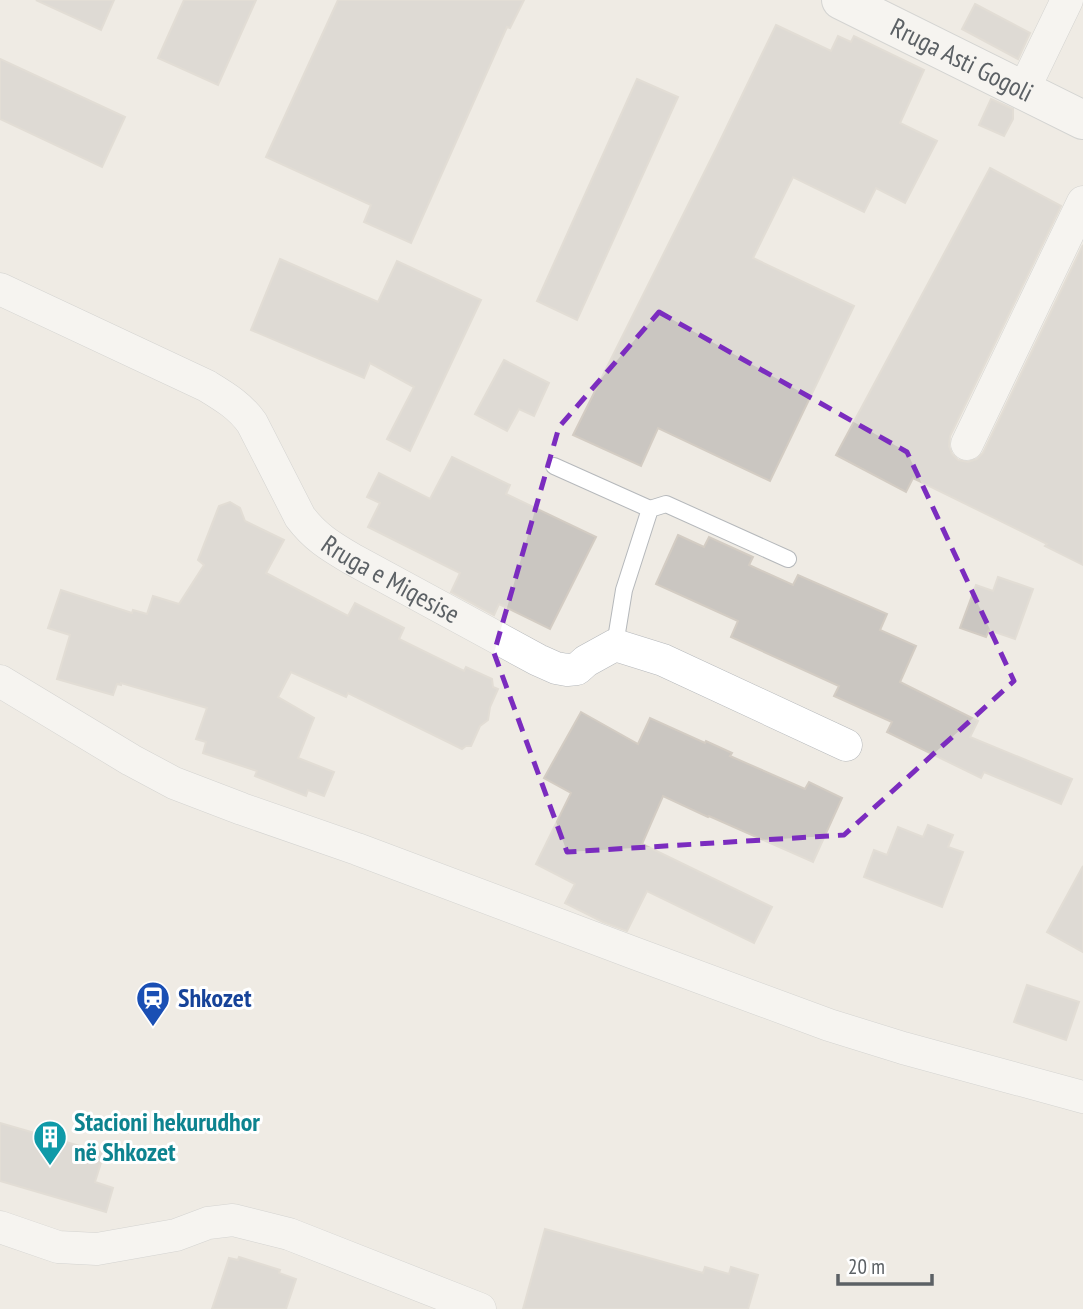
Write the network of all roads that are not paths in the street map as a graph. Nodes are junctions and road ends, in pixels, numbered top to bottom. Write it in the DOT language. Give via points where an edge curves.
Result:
graph roads {
  1 [pos="841,0"];
  2 [pos="1067,0"];
  3 [pos="1023,91"];
  4 [pos="1083,120"];
  5 [pos="1083,202"];
  6 [pos="0,289"];
  7 [pos="967,444"];
  8 [pos="554,466"];
  9 [pos="650,509"];
  10 [pos="788,559"];
  11 [pos="615,645"];
  12 [pos="0,681"];
  13 [pos="846,745"];
  14 [pos="1083,1097"];
  15 [pos="0,1227"];
  16 [pos="480,1309"];
  1 -- 3 [label="street, Rruga Asti Gogoli"];
  2 -- 3 [label="street"];
  3 -- 4 [label="street, Rruga Asti Gogoli"];
  5 -- 7 [label="street"];
  6 -- 11 [label="street, Rruga e Miqesise" via="231,400 252,423 300,517 323,542 352,559 556,668 577,669"];
  8 -- 9 [label="lane"];
  9 -- 10 [label="lane" via="666,504"];
  9 -- 11 [label="lane" via="624,590"];
  11 -- 13 [label="street" via="663,660"];
  12 -- 14 [label="street" via="131,760 231,805 829,1025"];
  15 -- 16 [label="street" via="58,1247 97,1249 233,1220 289,1234"];
}
